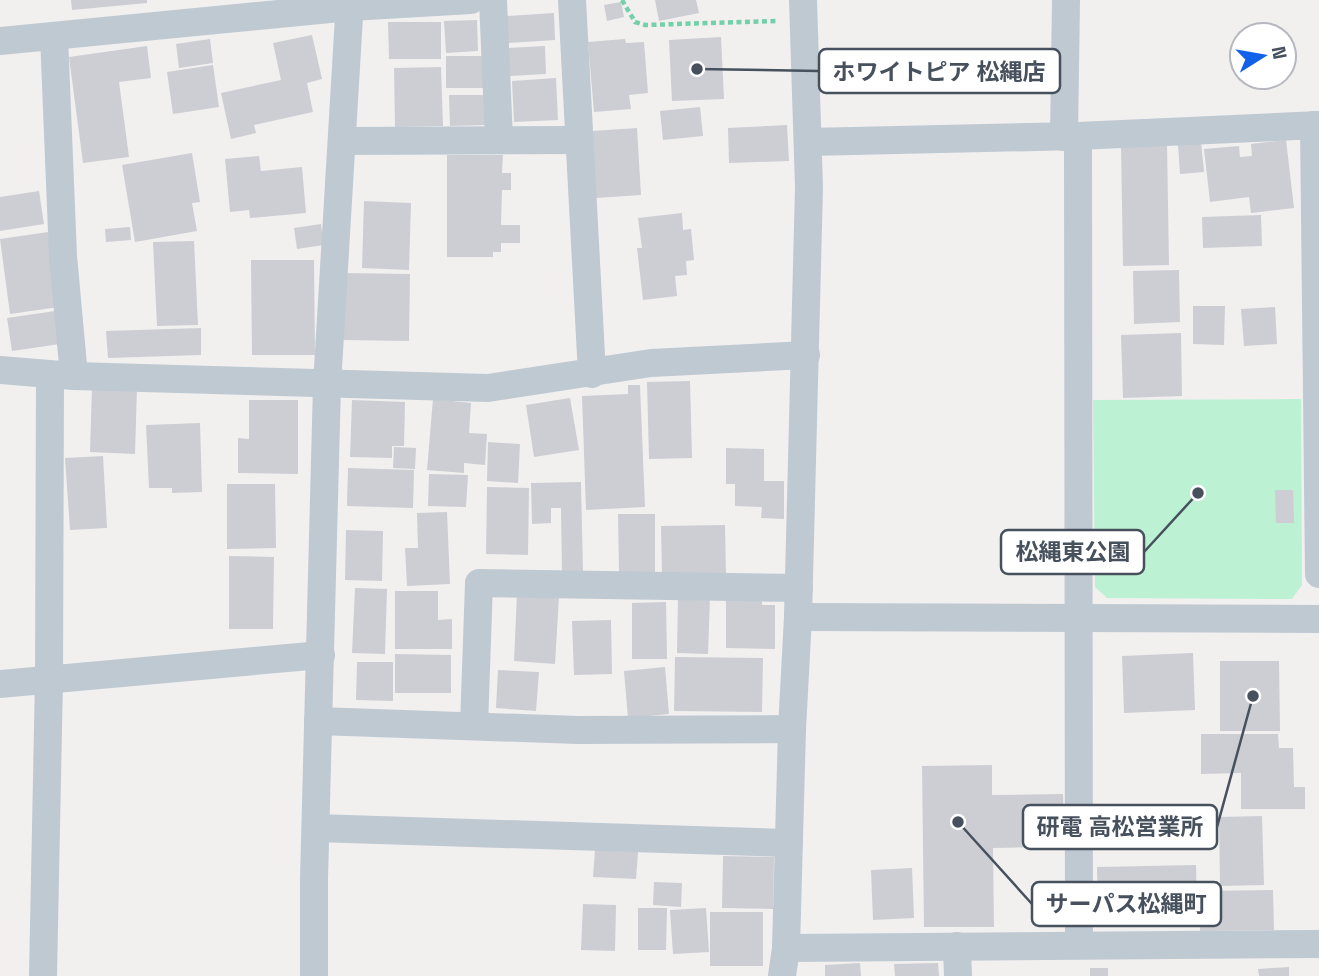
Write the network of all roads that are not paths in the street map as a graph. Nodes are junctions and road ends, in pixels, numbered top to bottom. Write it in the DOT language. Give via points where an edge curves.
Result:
graph roads {
  1 [pos="471,0"];
  2 [pos="493,0"];
  3 [pos="572,0"];
  4 [pos="1066,0"];
  5 [pos="350,3"];
  6 [pos="803,10"];
  7 [pos="54,36"];
  8 [pos="0,41"];
  9 [pos="1317,125"];
  10 [pos="1071,136"];
  11 [pos="499,140"];
  12 [pos="578,140"];
  13 [pos="343,141"];
  14 [pos="808,142"];
  15 [pos="806,355"];
  16 [pos="0,370"];
  17 [pos="592,374"];
  18 [pos="62,375"];
  19 [pos="327,385"];
  20 [pos="1319,574"];
  21 [pos="799,588"];
  22 [pos="798,617"];
  23 [pos="1079,618"];
  24 [pos="1319,619"];
  25 [pos="321,655"];
  26 [pos="49,679"];
  27 [pos="0,684"];
  28 [pos="318,721"];
  29 [pos="474,726"];
  30 [pos="792,729"];
  31 [pos="316,828"];
  32 [pos="789,843"];
  33 [pos="1079,944"];
  34 [pos="1319,944"];
  35 [pos="957,946"];
  36 [pos="786,948"];
  37 [pos="43,976"];
  38 [pos="314,976"];
  39 [pos="782,976"];
  40 [pos="958,976"];
  1 -- 5 [label="street"];
  2 -- 11 [label="street"];
  3 -- 12 [label="street"];
  4 -- 10 [label="street"];
  5 -- 7 [label="street"];
  5 -- 13 [label="street"];
  6 -- 14 [label="street"];
  7 -- 8 [label="street"];
  7 -- 18 [label="street" via="63,256"];
  9 -- 10 [label="street"];
  9 -- 20 [label="street"];
  10 -- 14 [label="street"];
  10 -- 23 [label="street"];
  11 -- 12 [label="street"];
  11 -- 13 [label="street"];
  12 -- 17 [label="street"];
  13 -- 19 [label="street"];
  14 -- 15 [label="street"];
  15 -- 17 [label="street" via="651,363"];
  15 -- 21 [label="street"];
  16 -- 18 [label="street"];
  17 -- 19 [label="street" via="488,388"];
  18 -- 19 [label="street"];
  18 -- 26 [label="street"];
  19 -- 25 [label="street"];
  21 -- 22 [label="street"];
  21 -- 29 [label="street" via="479,583"];
  22 -- 23 [label="street"];
  22 -- 30 [label="street"];
  23 -- 24 [label="street"];
  23 -- 33 [label="street"];
  25 -- 26 [label="street"];
  25 -- 28 [label="street"];
  26 -- 27 [label="street"];
  26 -- 37 [label="street"];
  28 -- 29 [label="street"];
  28 -- 31 [label="street"];
  29 -- 30 [label="street"];
  30 -- 32 [label="street"];
  31 -- 32 [label="street"];
  31 -- 38 [label="street"];
  32 -- 36 [label="street"];
  33 -- 34 [label="street"];
  33 -- 35 [label="street"];
  35 -- 36 [label="street"];
  35 -- 40 [label="street"];
  36 -- 39 [label="street"];
}
